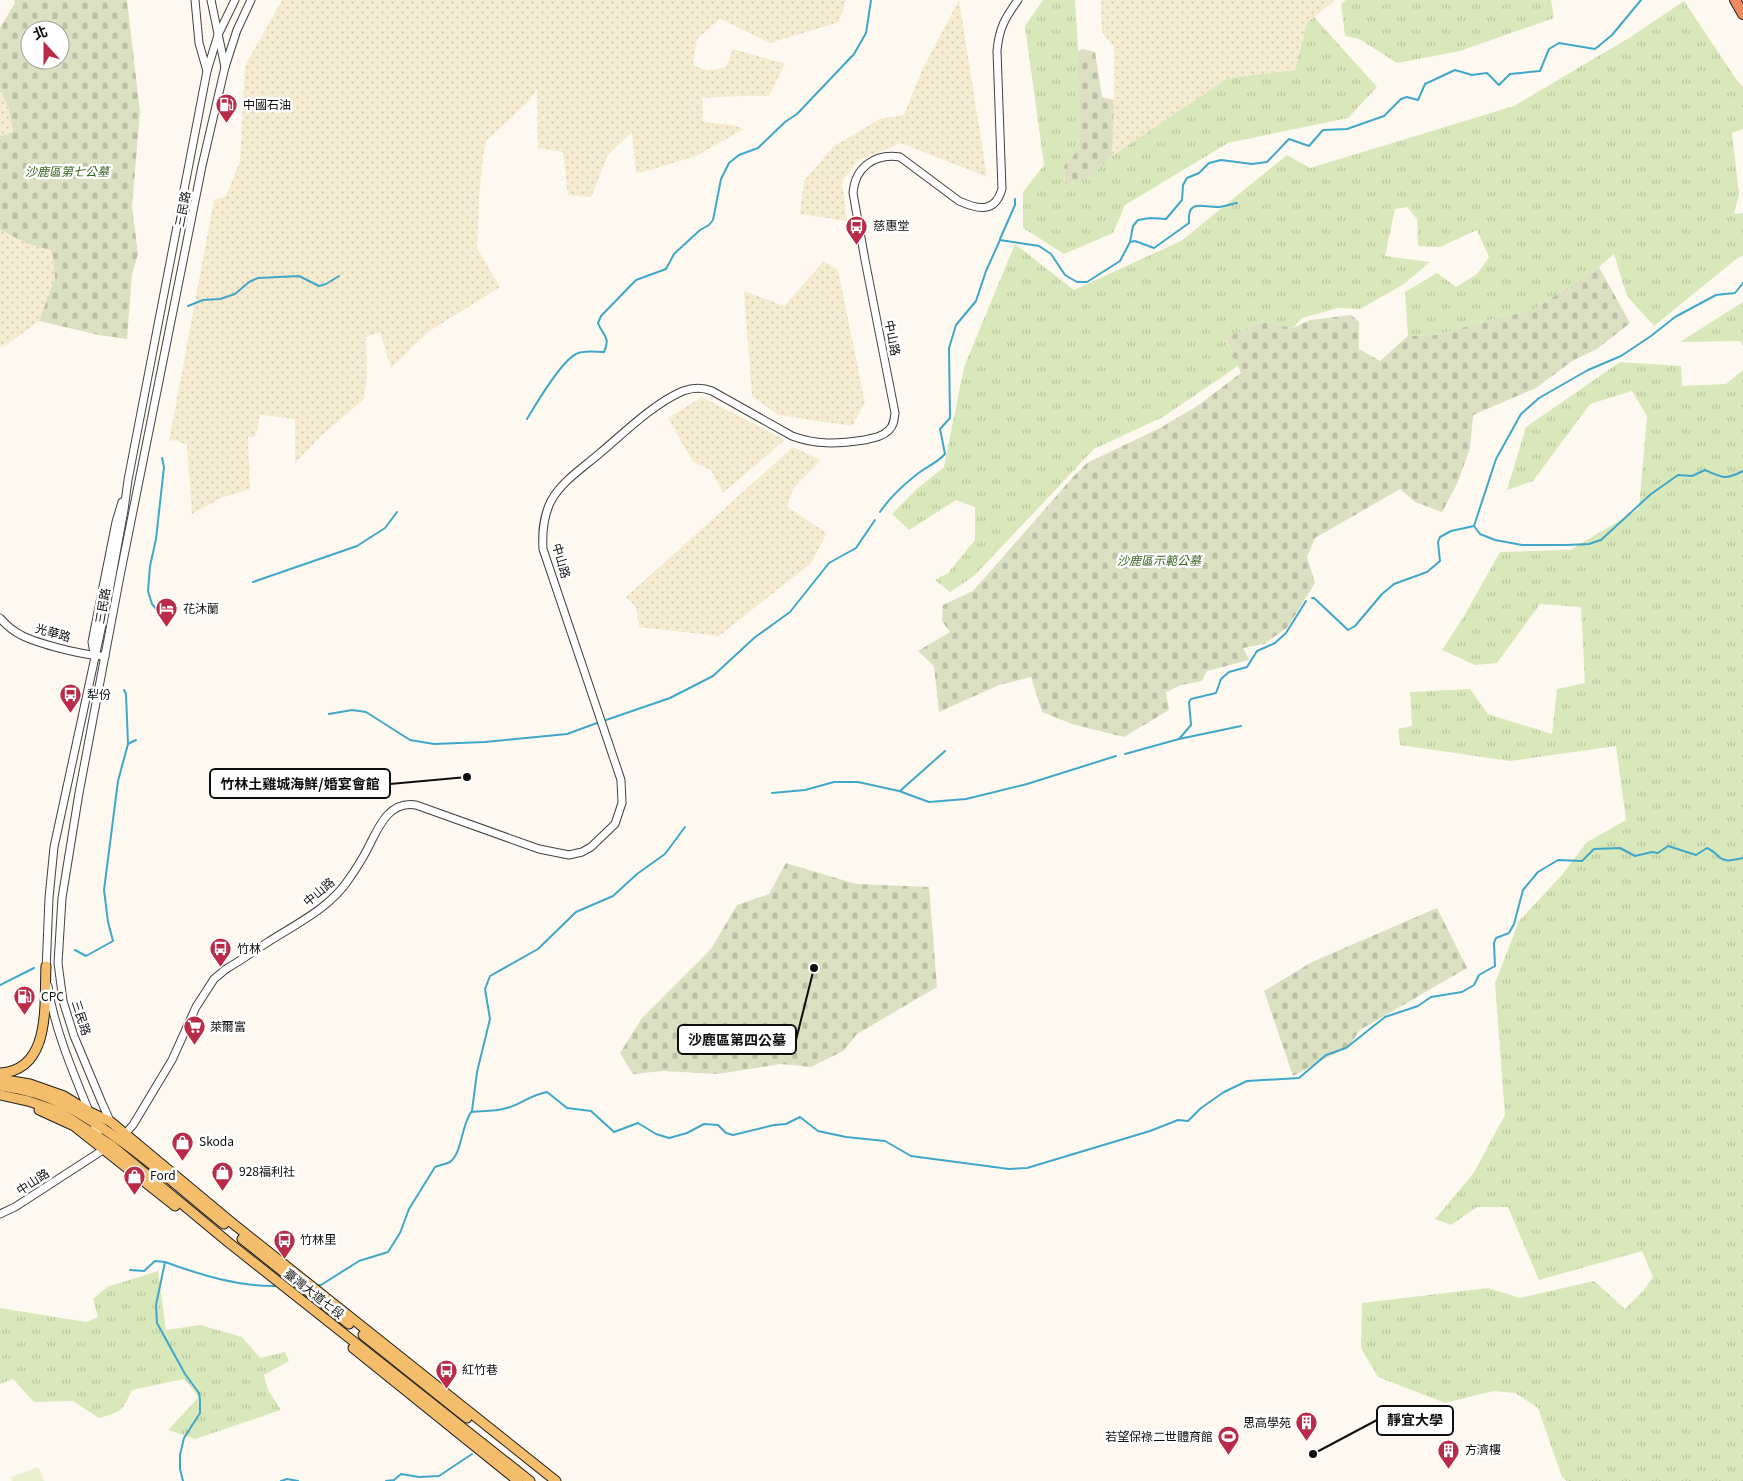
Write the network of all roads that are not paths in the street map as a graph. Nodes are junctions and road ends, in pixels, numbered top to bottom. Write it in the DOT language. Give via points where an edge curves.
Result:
graph roads {
  1 [pos="195,0"];
  2 [pos="211,0"];
  3 [pos="235,0"];
  4 [pos="251,0"];
  5 [pos="1018,0"];
  6 [pos="1735,0"];
  7 [pos="1743,14"];
  8 [pos="218,35"];
  9 [pos="225,68"];
  10 [pos="207,71"];
  11 [pos="142,404"];
  12 [pos="154,406"];
  13 [pos="0,618"];
  14 [pos="95,656"];
  15 [pos="106,656"];
  16 [pos="67,792"];
  17 [pos="79,793"];
  18 [pos="60,930"];
  19 [pos="47,931"];
  20 [pos="46,966"];
  21 [pos="0,1073"];
  22 [pos="0,1078"];
  23 [pos="0,1086"];
  24 [pos="0,1094"];
  25 [pos="0,1100"];
  26 [pos="90,1112"];
  27 [pos="111,1122"];
  28 [pos="95,1124"];
  29 [pos="99,1137"];
  30 [pos="115,1140"];
  31 [pos="0,1214"];
  32 [pos="231,1222"];
  33 [pos="295,1280"];
  34 [pos="518,1481"];
  35 [pos="530,1481"];
  36 [pos="546,1481"];
  37 [pos="556,1481"];
  1 -- 10 [label="street, 三民路" via="199,43"];
  2 -- 8 [label="street, 三民路"];
  3 -- 8 [label="street, 三民路"];
  4 -- 9 [label="street, 三民路"];
  5 -- 30 [label="street, 中山路" via="1001,26 998,39 1002,189 997,201 984,208 968,205 905,160 893,156 883,156 866,166 854,184 863,252 895,413 890,429 876,438 841,443 804,440 712,391 698,387 683,391 644,417 565,483 552,500 542,529 544,549 621,780 622,803 615,824 591,847 569,855 539,850 416,805 397,807 382,821 365,854 337,895 214,979 196,1007 172,1060 133,1124"];
  6 -- 7 [label="highway"];
  8 -- 9 [label="street, 三民路"];
  8 -- 10 [label="street, 三民路"];
  9 -- 12 [label="street, 三民路"];
  10 -- 11 [label="street, 三民路"];
  11 -- 12 [label="street"];
  11 -- 14 [label="street, 三民路"];
  12 -- 15 [label="street, 三民路"];
  13 -- 14 [label="street, 光華路" via="21,635 36,641"];
  14 -- 15 [label="street, 光華路"];
  14 -- 16 [label="street, 三民路"];
  15 -- 17 [label="street, 三民路"];
  16 -- 17 [label="street"];
  16 -- 19 [label="street, 三民路" via="54,847"];
  17 -- 18 [label="street, 三民路"];
  18 -- 19 [label="street"];
  18 -- 27 [label="street, 三民路" via="58,963 63,1001 74,1036"];
  19 -- 20 [label="street, 三民路"];
  20 -- 21 [label="main road" via="41,1039 20,1069"];
  20 -- 26 [label="street, 三民路" via="57,1024"];
  22 -- 26 [label="main road, 臺灣大道七段" via="41,1087"];
  23 -- 28 [label="main road, 臺灣大道七段" via="62,1104"];
  24 -- 29 [label="main road, 臺灣大道七段" via="58,1111"];
  25 -- 30 [label="main road, 臺灣大道七段" via="26,1105"];
  26 -- 27 [label="main road, 臺灣大道七段"];
  26 -- 28 [label="street, 三民路"];
  27 -- 30 [label="main road, 臺灣大道七段"];
  28 -- 29 [label="street, 三民路"];
  28 -- 30 [label="main road, 臺灣大道七段"];
  29 -- 30 [label="main road, 臺灣大道七段"];
  30 -- 31 [label="street, 中山路"];
  30 -- 32 [label="main road, 臺灣大道七段"];
  30 -- 33 [label="main road, 臺灣大道七段"];
  30 -- 34 [label="main road, 臺灣大道七段"];
  30 -- 35 [label="main road, 臺灣大道七段" via="228,1242"];
  32 -- 33 [label="main road, 臺灣大道七段" via="290,1271"];
  32 -- 37 [label="main road, 臺灣大道七段"];
  33 -- 36 [label="main road, 臺灣大道七段"];
}
